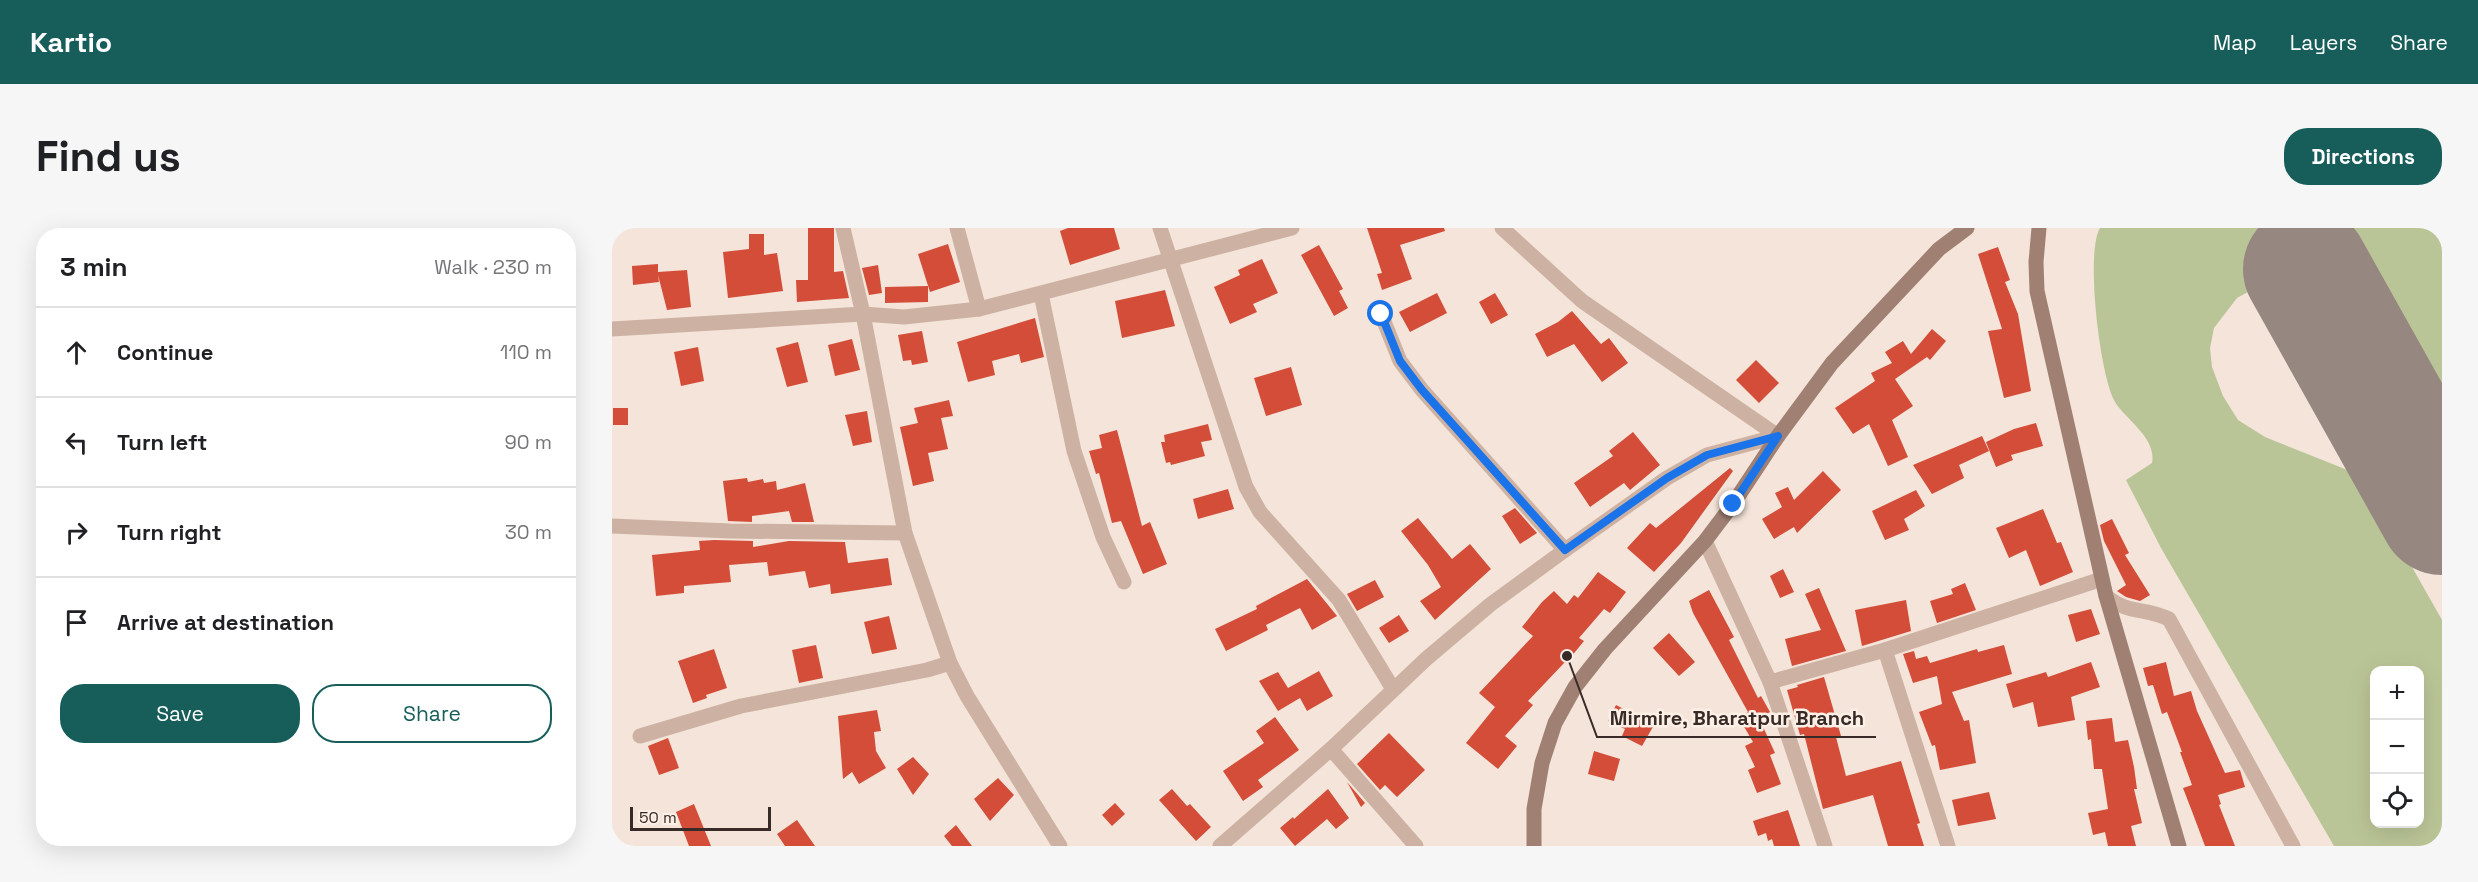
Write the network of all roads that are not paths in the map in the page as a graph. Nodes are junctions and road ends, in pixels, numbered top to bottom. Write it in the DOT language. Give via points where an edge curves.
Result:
graph roads {
  1 [pos="843,228"];
  2 [pos="957,228"];
  3 [pos="1160,228"];
  4 [pos="1292,228"];
  5 [pos="1502,228"];
  6 [pos="1967,228"];
  7 [pos="2039,228"];
  8 [pos="1171,261"];
  9 [pos="1041,294"];
  10 [pos="979,309"];
  11 [pos="863,314"];
  12 [pos="1381,314"];
  13 [pos="612,329"];
  14 [pos="1778,436"];
  15 [pos="612,526"];
  16 [pos="905,532"];
  17 [pos="1705,541"];
  18 [pos="1565,550"];
  19 [pos="2102,579"];
  20 [pos="1124,582"];
  21 [pos="2106,596"];
  22 [pos="1885,650"];
  23 [pos="950,663"];
  24 [pos="1770,682"];
  25 [pos="1393,689"];
  26 [pos="640,735"];
  27 [pos="1331,749"];
  28 [pos="1060,846"];
  29 [pos="1220,846"];
  30 [pos="1416,846"];
  31 [pos="1534,846"];
  32 [pos="1825,846"];
  33 [pos="1948,846"];
  34 [pos="2180,846"];
  35 [pos="2293,846"];
  1 -- 11 [label="street"];
  2 -- 10 [label="street"];
  3 -- 8 [label="street"];
  4 -- 8 [label="street"];
  5 -- 14 [label="street" via="1582,301"];
  6 -- 14 [label="main road" via="1939,249 1832,363"];
  7 -- 19 [label="main road" via="2037,291"];
  8 -- 9 [label="street"];
  8 -- 25 [label="street" via="1253,501 1339,600"];
  9 -- 10 [label="street"];
  9 -- 20 [label="street" via="1074,451 1095,516"];
  10 -- 11 [label="street" via="904,317"];
  11 -- 13 [label="street"];
  11 -- 16 [label="street"];
  12 -- 18 [label="street" via="1400,361 1422,390"];
  14 -- 17 [label="main road"];
  14 -- 18 [label="street" via="1707,455 1667,478"];
  15 -- 16 [label="street"];
  16 -- 23 [label="street"];
  17 -- 24 [label="street"];
  17 -- 31 [label="main road" via="1605,649 1570,696 1555,723 1542,763 1534,809"];
  18 -- 25 [label="street" via="1491,604"];
  19 -- 21 [label="main road"];
  19 -- 22 [label="street"];
  21 -- 34 [label="main road"];
  21 -- 35 [label="street" via="2125,609 2147,610 2169,619"];
  22 -- 24 [label="street"];
  22 -- 33 [label="street"];
  23 -- 26 [label="street" via="741,706"];
  23 -- 28 [label="street"];
  24 -- 32 [label="street"];
  25 -- 27 [label="street"];
  27 -- 29 [label="street"];
  27 -- 30 [label="street"];
}
